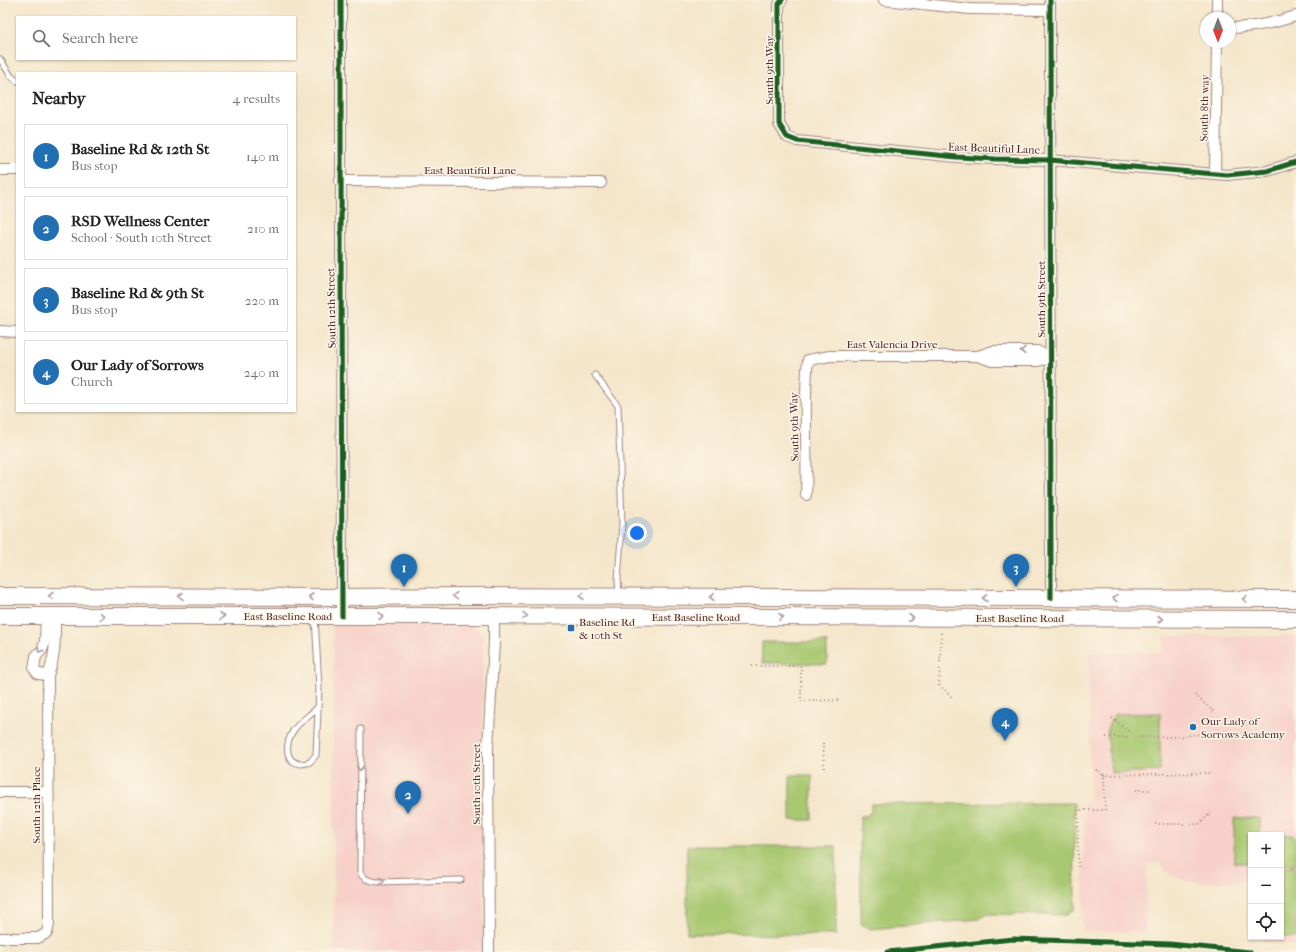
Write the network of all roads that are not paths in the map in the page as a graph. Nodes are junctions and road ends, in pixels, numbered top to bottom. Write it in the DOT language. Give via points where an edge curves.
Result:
graph roads {
  1 [pos="341,0"];
  2 [pos="782,0"];
  3 [pos="884,0"];
  4 [pos="1050,0"];
  5 [pos="1217,0"];
  6 [pos="1050,10"];
  7 [pos="1216,12"];
  8 [pos="1296,16"];
  9 [pos="1236,28"];
  10 [pos="1216,48"];
  11 [pos="0,59"];
  12 [pos="16,80"];
  13 [pos="787,137"];
  14 [pos="1050,160"];
  15 [pos="1296,162"];
  16 [pos="0,170"];
  17 [pos="16,170"];
  18 [pos="1215,174"];
  19 [pos="340,181"];
  20 [pos="601,182"];
  21 [pos="0,332"];
  22 [pos="16,332"];
  23 [pos="1052,358"];
  24 [pos="808,360"];
  25 [pos="596,375"];
  26 [pos="806,495"];
  27 [pos="0,596"];
  28 [pos="128,596"];
  29 [pos="494,596"];
  30 [pos="619,596"];
  31 [pos="342,597"];
  32 [pos="751,597"];
  33 [pos="1051,598"];
  34 [pos="1296,599"];
  35 [pos="0,616"];
  36 [pos="51,616"];
  37 [pos="127,616"];
  38 [pos="315,616"];
  39 [pos="342,616"];
  40 [pos="494,616"];
  41 [pos="751,617"];
  42 [pos="1051,618"];
  43 [pos="1296,619"];
  44 [pos="48,676"];
  45 [pos="318,707"];
  46 [pos="361,729"];
  47 [pos="0,792"];
  48 [pos="48,792"];
  49 [pos="461,880"];
  50 [pos="0,938"];
  51 [pos="489,952"];
  1 -- 19 [label="street, South 12th Street"];
  2 -- 13 [label="street, South 9th Way" via="779,4 779,124"];
  3 -- 6 [label="street" via="970,8"];
  4 -- 6 [label="street, South 9th Street"];
  5 -- 7 [label="street"];
  6 -- 14 [label="street, South 9th Street"];
  8 -- 9 [label="street" via="1278,22"];
  10 -- 18 [label="street, South 8th way"];
  11 -- 12 [label="lane"];
  13 -- 14 [label="street, East Beautiful Lane" via="797,141 957,157"];
  14 -- 18 [label="street, East Beautiful Lane"];
  14 -- 23 [label="street, South 9th Street"];
  15 -- 18 [label="street, East Beautiful Lane" via="1267,171"];
  16 -- 17 [label="street"];
  19 -- 20 [label="street, East Beautiful Lane"];
  19 -- 31 [label="street, South 12th Street"];
  21 -- 22 [label="street"];
  23 -- 24 [label="street, East Valencia Drive" via="1037,351 993,351 978,356 830,356"];
  23 -- 33 [label="street, South 9th Street"];
  24 -- 26 [label="street, South 9th Way"];
  25 -- 30 [label="lane" via="618,406 622,524"];
  28 -- 27 [label="main road, East Baseline Road, one-way"];
  31 -- 28 [label="main road, East Baseline Road, one-way"];
  28 -- 37 [label="main road"];
  30 -- 29 [label="main road, East Baseline Road, one-way"];
  29 -- 31 [label="main road, East Baseline Road, one-way"];
  29 -- 40 [label="main road"];
  32 -- 30 [label="main road, East Baseline Road, one-way"];
  31 -- 39 [label="street, South 12th Street"];
  33 -- 32 [label="main road, East Baseline Road, one-way"];
  32 -- 41 [label="main road"];
  34 -- 33 [label="main road, East Baseline Road, one-way"];
  33 -- 42 [label="main road"];
  35 -- 36 [label="main road, East Baseline Road"];
  36 -- 37 [label="main road, East Baseline Road, one-way"];
  36 -- 44 [label="street, South 12th Place" via="54,653"];
  36 -- 44 [label="street, one-way" via="45,642 36,656 34,669 38,674"];
  37 -- 38 [label="main road, East Baseline Road, one-way"];
  38 -- 39 [label="main road, East Baseline Road"];
  38 -- 45 [label="lane"];
  39 -- 40 [label="main road, East Baseline Road, one-way"];
  40 -- 41 [label="main road, East Baseline Road, one-way"];
  40 -- 51 [label="street, South 10th Street" via="488,747"];
  41 -- 42 [label="main road, East Baseline Road, one-way"];
  42 -- 43 [label="main road, East Baseline Road, one-way"];
  44 -- 48 [label="street, South 12th Place"];
  45 -- 45 [label="lane" via="316,755 310,762 300,764 292,761 287,754 287,744 293,731"];
  46 -- 49 [label="lane, one-way" via="362,876 378,882"];
  47 -- 48 [label="street"];
  48 -- 50 [label="street, South 12th Place" via="47,934 38,938"];
}
